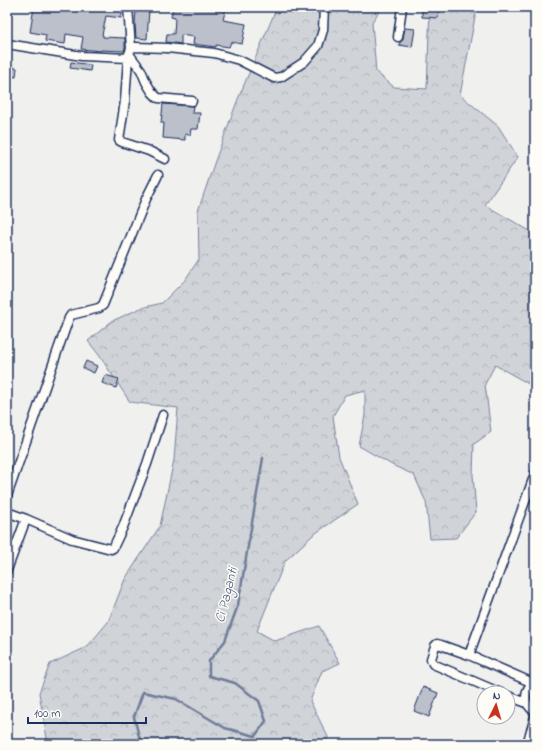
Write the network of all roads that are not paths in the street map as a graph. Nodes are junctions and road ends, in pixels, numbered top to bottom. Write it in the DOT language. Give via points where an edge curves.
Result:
graph roads {
  1 [pos="128,7"];
  2 [pos="324,7"];
  3 [pos="402,7"];
  4 [pos="398,37"];
  5 [pos="7,44"];
  6 [pos="130,53"];
  7 [pos="192,101"];
  8 [pos="166,159"];
  9 [pos="158,175"];
  10 [pos="163,415"];
  11 [pos="535,474"];
  12 [pos="7,496"];
  13 [pos="7,512"];
  14 [pos="26,519"];
  15 [pos="7,570"];
  16 [pos="469,655"];
  17 [pos="534,682"];
  18 [pos="482,685"];
  19 [pos="516,699"];
  20 [pos="527,703"];
  21 [pos="535,711"];
  22 [pos="535,717"];
  23 [pos="527,744"];
  1 -- 6 [label="street"];
  2 -- 6 [label="street" via="324,30 318,46 304,62 281,77 274,78 239,60 214,53 136,47"];
  3 -- 4 [label="street"];
  5 -- 6 [label="street" via="82,56"];
  6 -- 7 [label="street" via="158,98"];
  6 -- 8 [label="street" via="120,141"];
  9 -- 12 [label="street" via="103,305 71,315 69,318"];
  10 -- 14 [label="street" via="113,548 72,539"];
  11 -- 16 [label="street"];
  13 -- 14 [label="street"];
  14 -- 15 [label="street"];
  16 -- 17 [label="street"];
  16 -- 18 [label="street" via="437,644 431,661"];
  17 -- 20 [label="street" via="526,692"];
  19 -- 20 [label="street"];
  20 -- 21 [label="street"];
  22 -- 23 [label="street"];
}
